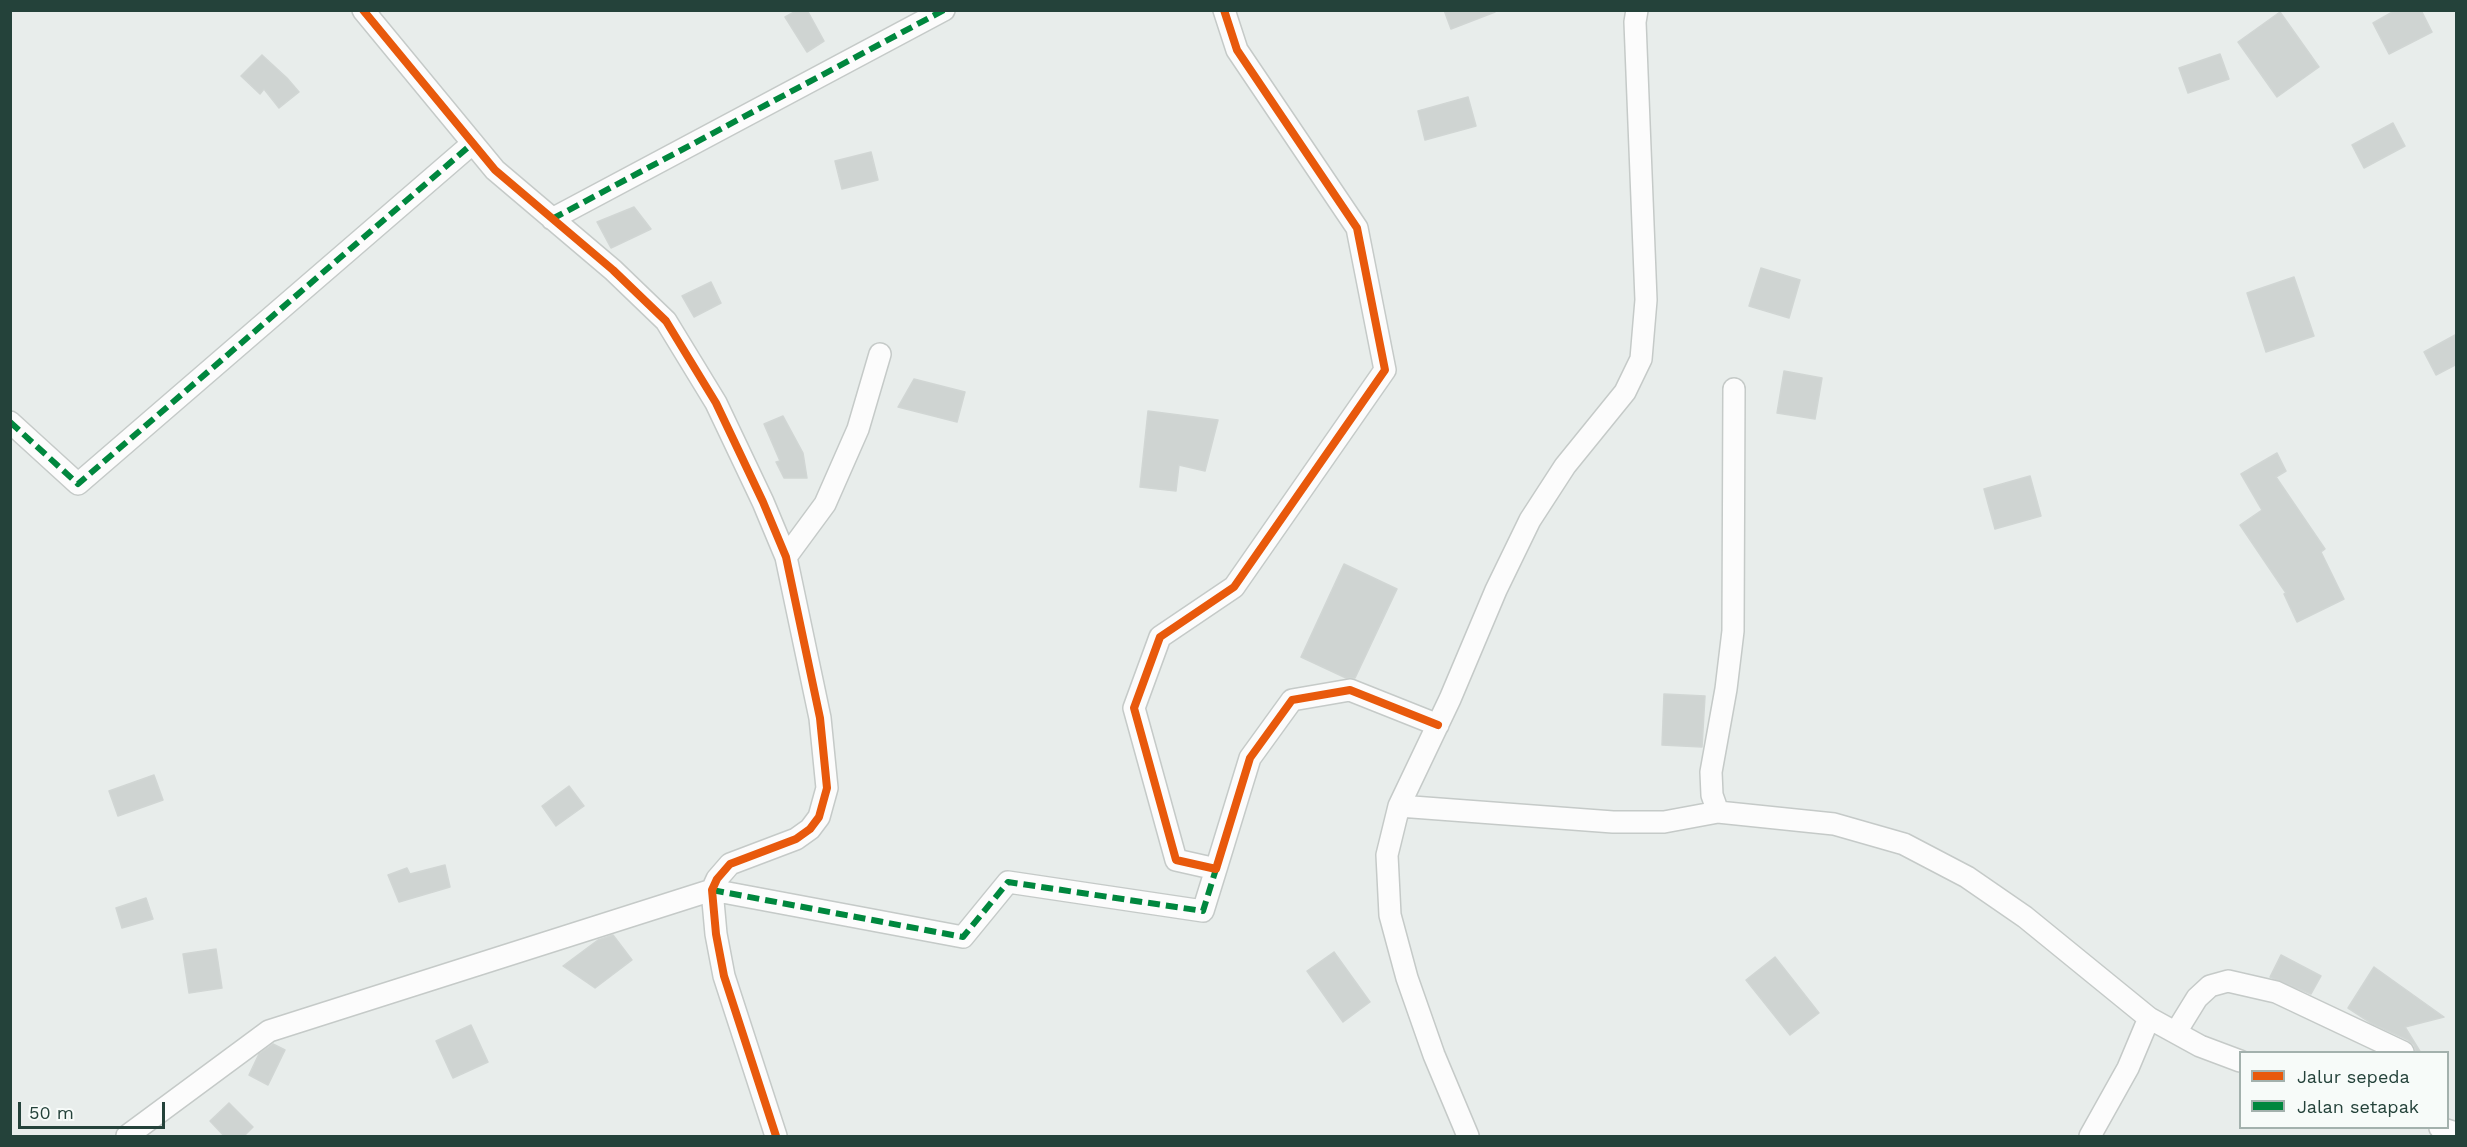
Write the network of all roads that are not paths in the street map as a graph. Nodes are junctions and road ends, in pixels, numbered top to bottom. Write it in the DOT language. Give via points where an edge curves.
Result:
graph roads {
  1 [pos="363,10"];
  2 [pos="944,10"];
  3 [pos="1224,10"];
  4 [pos="1637,10"];
  5 [pos="473,143"];
  6 [pos="552,219"];
  7 [pos="880,354"];
  8 [pos="1734,389"];
  9 [pos="10,422"];
  10 [pos="786,557"];
  11 [pos="1437,725"];
  12 [pos="1399,806"];
  13 [pos="1718,812"];
  14 [pos="1216,869"];
  15 [pos="712,890"];
  16 [pos="2149,1018"];
  17 [pos="2176,1032"];
  18 [pos="2399,1051"];
  19 [pos="2239,1060"];
  20 [pos="127,1137"];
  21 [pos="776,1137"];
  22 [pos="1468,1137"];
  23 [pos="2090,1137"];
  1 -- 5 [label="street"];
  2 -- 6 [label="street"];
  3 -- 14 [label="street" via="1237,50 1357,228 1385,370 1234,587 1160,637 1134,708 1176,860"];
  4 -- 11 [label="street" via="1646,300 1641,358 1625,392 1565,466 1530,520"];
  5 -- 6 [label="street" via="495,170"];
  5 -- 9 [label="street" via="78,484"];
  6 -- 10 [label="street" via="666,321 716,403"];
  7 -- 10 [label="street" via="858,429 825,504"];
  8 -- 13 [label="street" via="1733,631 1711,772"];
  10 -- 15 [label="street" via="820,718 827,788 819,818 810,829 796,839 730,864"];
  11 -- 12 [label="street"];
  11 -- 14 [label="street" via="1350,690 1292,700 1250,758"];
  12 -- 13 [label="street" via="1613,822 1664,822"];
  12 -- 22 [label="street" via="1387,855 1390,915 1410,989"];
  13 -- 16 [label="street" via="1834,824 1904,844 2025,917"];
  14 -- 15 [label="street" via="1203,911 1008,882 963,937"];
  15 -- 20 [label="street" via="270,1031"];
  15 -- 21 [label="street" via="724,976"];
  16 -- 17 [label="street"];
  16 -- 23 [label="street" via="2128,1068"];
  17 -- 18 [label="street" via="2197,998 2210,986 2228,981 2276,993"];
  17 -- 19 [label="street"];
}
